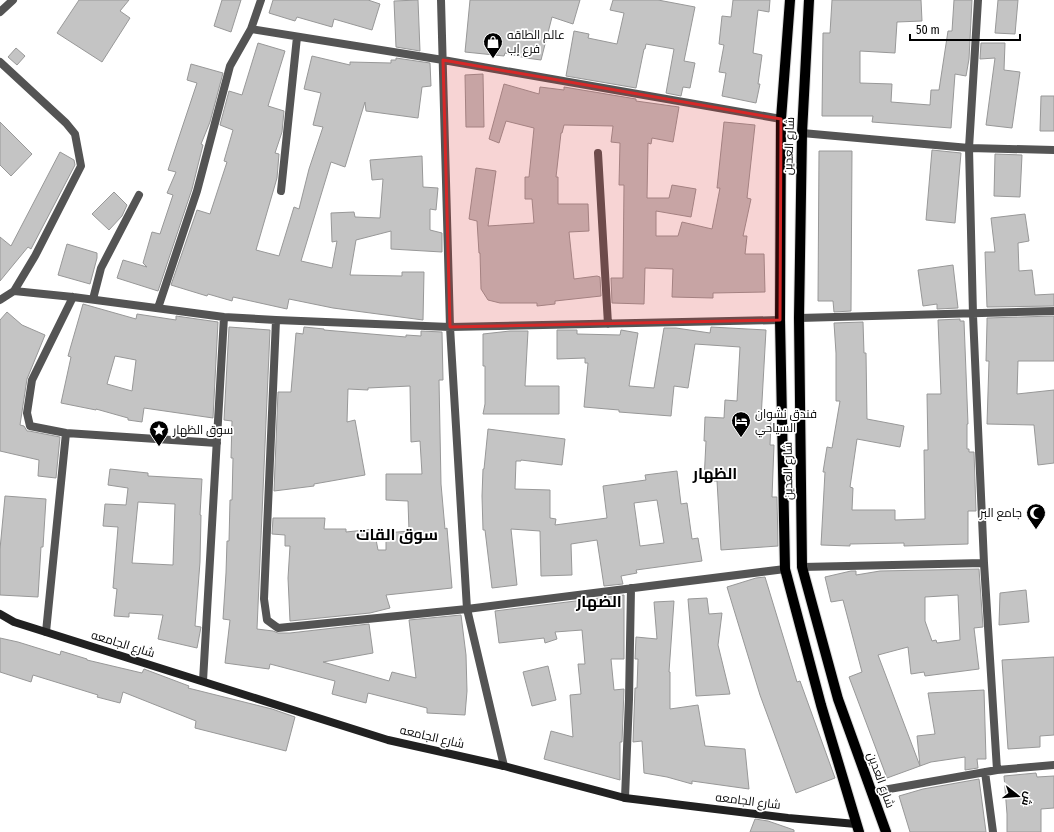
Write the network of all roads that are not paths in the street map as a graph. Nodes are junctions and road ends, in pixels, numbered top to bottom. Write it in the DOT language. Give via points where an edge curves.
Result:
graph roads {
  1 [pos="13,0"];
  2 [pos="261,0"];
  3 [pos="440,0"];
  4 [pos="790,0"];
  5 [pos="809,0"];
  6 [pos="978,0"];
  7 [pos="0,12"];
  8 [pos="251,29"];
  9 [pos="297,36"];
  10 [pos="443,60"];
  11 [pos="0,62"];
  12 [pos="781,119"];
  13 [pos="802,134"];
  14 [pos="969,148"];
  15 [pos="1054,150"];
  16 [pos="598,153"];
  17 [pos="281,191"];
  18 [pos="139,195"];
  19 [pos="14,291"];
  20 [pos="73,297"];
  21 [pos="0,300"];
  22 [pos="92,300"];
  23 [pos="158,308"];
  24 [pos="1054,311"];
  25 [pos="973,314"];
  26 [pos="224,317"];
  27 [pos="799,318"];
  28 [pos="276,320"];
  29 [pos="780,320"];
  30 [pos="608,324"];
  31 [pos="450,327"];
  32 [pos="66,433"];
  33 [pos="217,443"];
  34 [pos="984,563"];
  35 [pos="802,567"];
  36 [pos="785,569"];
  37 [pos="631,588"];
  38 [pos="467,609"];
  39 [pos="0,614"];
  40 [pos="0,620"];
  41 [pos="14,622"];
  42 [pos="46,632"];
  43 [pos="202,681"];
  44 [pos="1054,765"];
  45 [pos="504,766"];
  46 [pos="997,770"];
  47 [pos="985,772"];
  48 [pos="872,792"];
  49 [pos="625,798"];
  50 [pos="857,828"];
  51 [pos="886,832"];
  52 [pos="993,832"];
  1 -- 7 [label="street"];
  2 -- 8 [label="street"];
  3 -- 10 [label="street"];
  4 -- 12 [label="main road, شارع العدين"];
  5 -- 13 [label="main road, شارع العدين"];
  6 -- 14 [label="street"];
  8 -- 9 [label="street"];
  8 -- 23 [label="street" via="230,66 197,191"];
  9 -- 10 [label="street"];
  9 -- 17 [label="street"];
  10 -- 12 [label="street"];
  10 -- 31 [label="street"];
  11 -- 19 [label="street" via="75,134 81,166"];
  12 -- 29 [label="main road, شارع العدين"];
  13 -- 14 [label="street"];
  13 -- 27 [label="main road, شارع العدين"];
  14 -- 15 [label="street"];
  14 -- 25 [label="street"];
  16 -- 30 [label="street"];
  18 -- 22 [label="street" via="101,268"];
  19 -- 20 [label="street"];
  19 -- 21 [label="street"];
  20 -- 22 [label="street"];
  20 -- 32 [label="street" via="32,380 27,413 30,426"];
  22 -- 23 [label="street"];
  23 -- 26 [label="street"];
  24 -- 25 [label="street"];
  25 -- 27 [label="street"];
  25 -- 34 [label="street"];
  26 -- 28 [label="street"];
  26 -- 33 [label="street"];
  27 -- 35 [label="main road, شارع العدين"];
  28 -- 31 [label="street"];
  28 -- 38 [label="street" via="264,598 267,620 278,628"];
  29 -- 30 [label="street"];
  29 -- 36 [label="main road, شارع العدين"];
  30 -- 31 [label="street"];
  31 -- 38 [label="street"];
  32 -- 33 [label="street"];
  32 -- 42 [label="street"];
  33 -- 43 [label="street"];
  34 -- 35 [label="street"];
  34 -- 46 [label="street"];
  35 -- 48 [label="main road, شارع العدين" via="838,699"];
  36 -- 37 [label="street"];
  36 -- 50 [label="main road, شارع العدين"];
  37 -- 38 [label="street"];
  37 -- 49 [label="street"];
  38 -- 45 [label="street"];
  39 -- 41 [label="street, شارع الجامعه"];
  40 -- 41 [label="street, شارع الجامعه"];
  41 -- 42 [label="street, شارع الجامعه"];
  42 -- 43 [label="street, شارع الجامعه"];
  43 -- 45 [label="street, شارع الجامعه" via="388,740"];
  44 -- 46 [label="street"];
  45 -- 49 [label="street, شارع الجامعه"];
  46 -- 47 [label="street"];
  47 -- 48 [label="street"];
  47 -- 52 [label="street"];
  48 -- 51 [label="main road, شارع العدين"];
  49 -- 50 [label="street, شارع الجامعه"];
}
